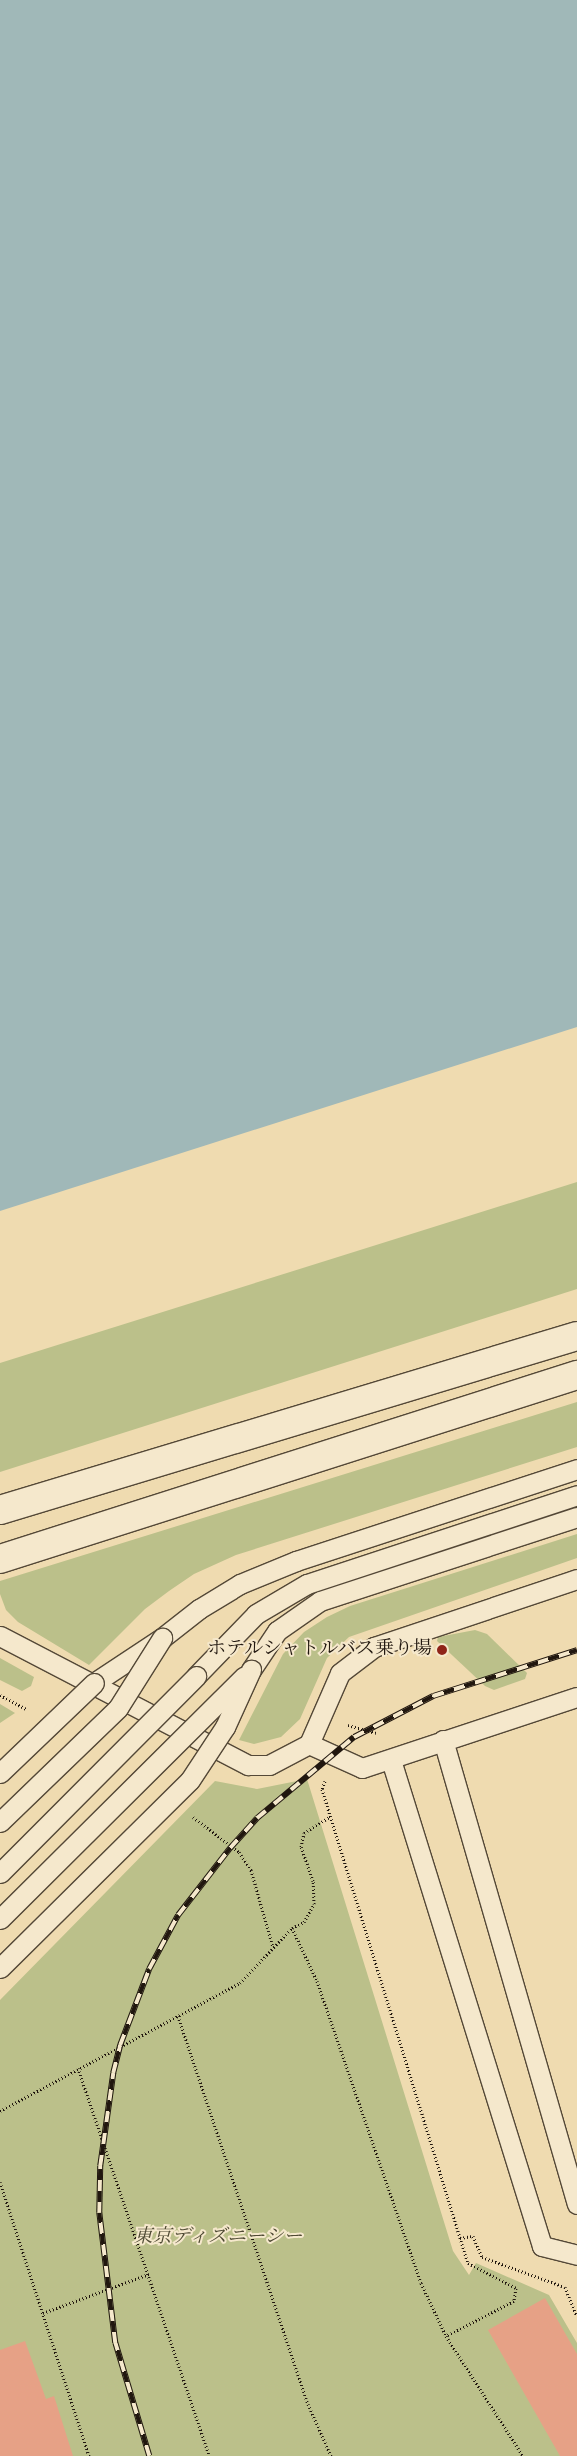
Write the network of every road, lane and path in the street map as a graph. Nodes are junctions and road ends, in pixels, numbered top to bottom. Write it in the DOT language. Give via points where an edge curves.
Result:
graph roads {
  1 [pos="577,1336"];
  2 [pos="577,1375"];
  3 [pos="577,1469"];
  4 [pos="577,1495"];
  5 [pos="0,1510"];
  6 [pos="577,1517"];
  7 [pos="0,1558"];
  8 [pos="577,1579"];
  9 [pos="0,1636"];
  10 [pos="162,1638"];
  11 [pos="251,1670"];
  12 [pos="0,1695"];
  13 [pos="577,1697"];
  14 [pos="31,1712"];
  15 [pos="379,1733"];
  16 [pos="443,1740"];
  17 [pos="309,1744"];
  18 [pos="334,1756"];
  19 [pos="391,1760"];
  20 [pos="0,1773"];
  21 [pos="184,1811"];
  22 [pos="330,1816"];
  23 [pos="0,1822"];
  24 [pos="0,1873"];
  25 [pos="0,1919"];
  26 [pos="292,1928"];
  27 [pos="274,1947"];
  28 [pos="0,1968"];
  29 [pos="178,2016"];
  30 [pos="78,2068"];
  31 [pos="0,2111"];
  32 [pos="0,2182"];
  33 [pos="577,2204"];
  34 [pos="460,2238"];
  35 [pos="577,2255"];
  36 [pos="149,2274"];
  37 [pos="43,2314"];
  38 [pos="577,2316"];
  39 [pos="446,2336"];
  40 [pos="89,2456"];
  41 [pos="209,2456"];
  42 [pos="331,2456"];
  43 [pos="523,2456"];
  1 -- 5 [label="street"];
  2 -- 7 [label="street"];
  3 -- 10 [label="lane" via="256,1577 220,1594"];
  4 -- 24 [label="lane, bridge" via="308,1584 256,1614 143,1732"];
  6 -- 11 [label="lane" via="320,1601 277,1631"];
  8 -- 17 [label="lane" via="374,1647 340,1673"];
  9 -- 17 [label="lane" via="248,1766 269,1765"];
  10 -- 20 [label="lane, bridge" via="94,1683"];
  10 -- 23 [label="lane, bridge" via="118,1708"];
  11 -- 25 [label="lane, bridge"];
  11 -- 28 [label="lane, bridge" via="226,1727 190,1780"];
  12 -- 14 [label="path"];
  13 -- 16 [label="lane"];
  15 -- 18 [label="path" via="348,1725"];
  16 -- 19 [label="lane"];
  16 -- 33 [label="lane"];
  17 -- 18 [label="lane"];
  18 -- 19 [label="lane" via="362,1768"];
  18 -- 22 [label="path" via="322,1789"];
  19 -- 35 [label="lane" via="542,2246"];
  21 -- 27 [label="path" via="239,1852 251,1870"];
  22 -- 26 [label="path" via="304,1833 301,1847 313,1882 314,1904 304,1922"];
  22 -- 34 [label="path"];
  26 -- 27 [label="path"];
  26 -- 39 [label="path" via="317,1980 421,2283"];
  27 -- 29 [label="path" via="240,1983"];
  29 -- 30 [label="path"];
  29 -- 42 [label="path" via="308,2404"];
  30 -- 31 [label="path"];
  30 -- 36 [label="path"];
  32 -- 37 [label="path"];
  34 -- 38 [label="path" via="473,2236 482,2257 565,2287"];
  34 -- 39 [label="path" via="468,2264 516,2288 514,2301"];
  36 -- 37 [label="path"];
  36 -- 41 [label="path"];
  37 -- 40 [label="path"];
  39 -- 43 [label="path"];
}
